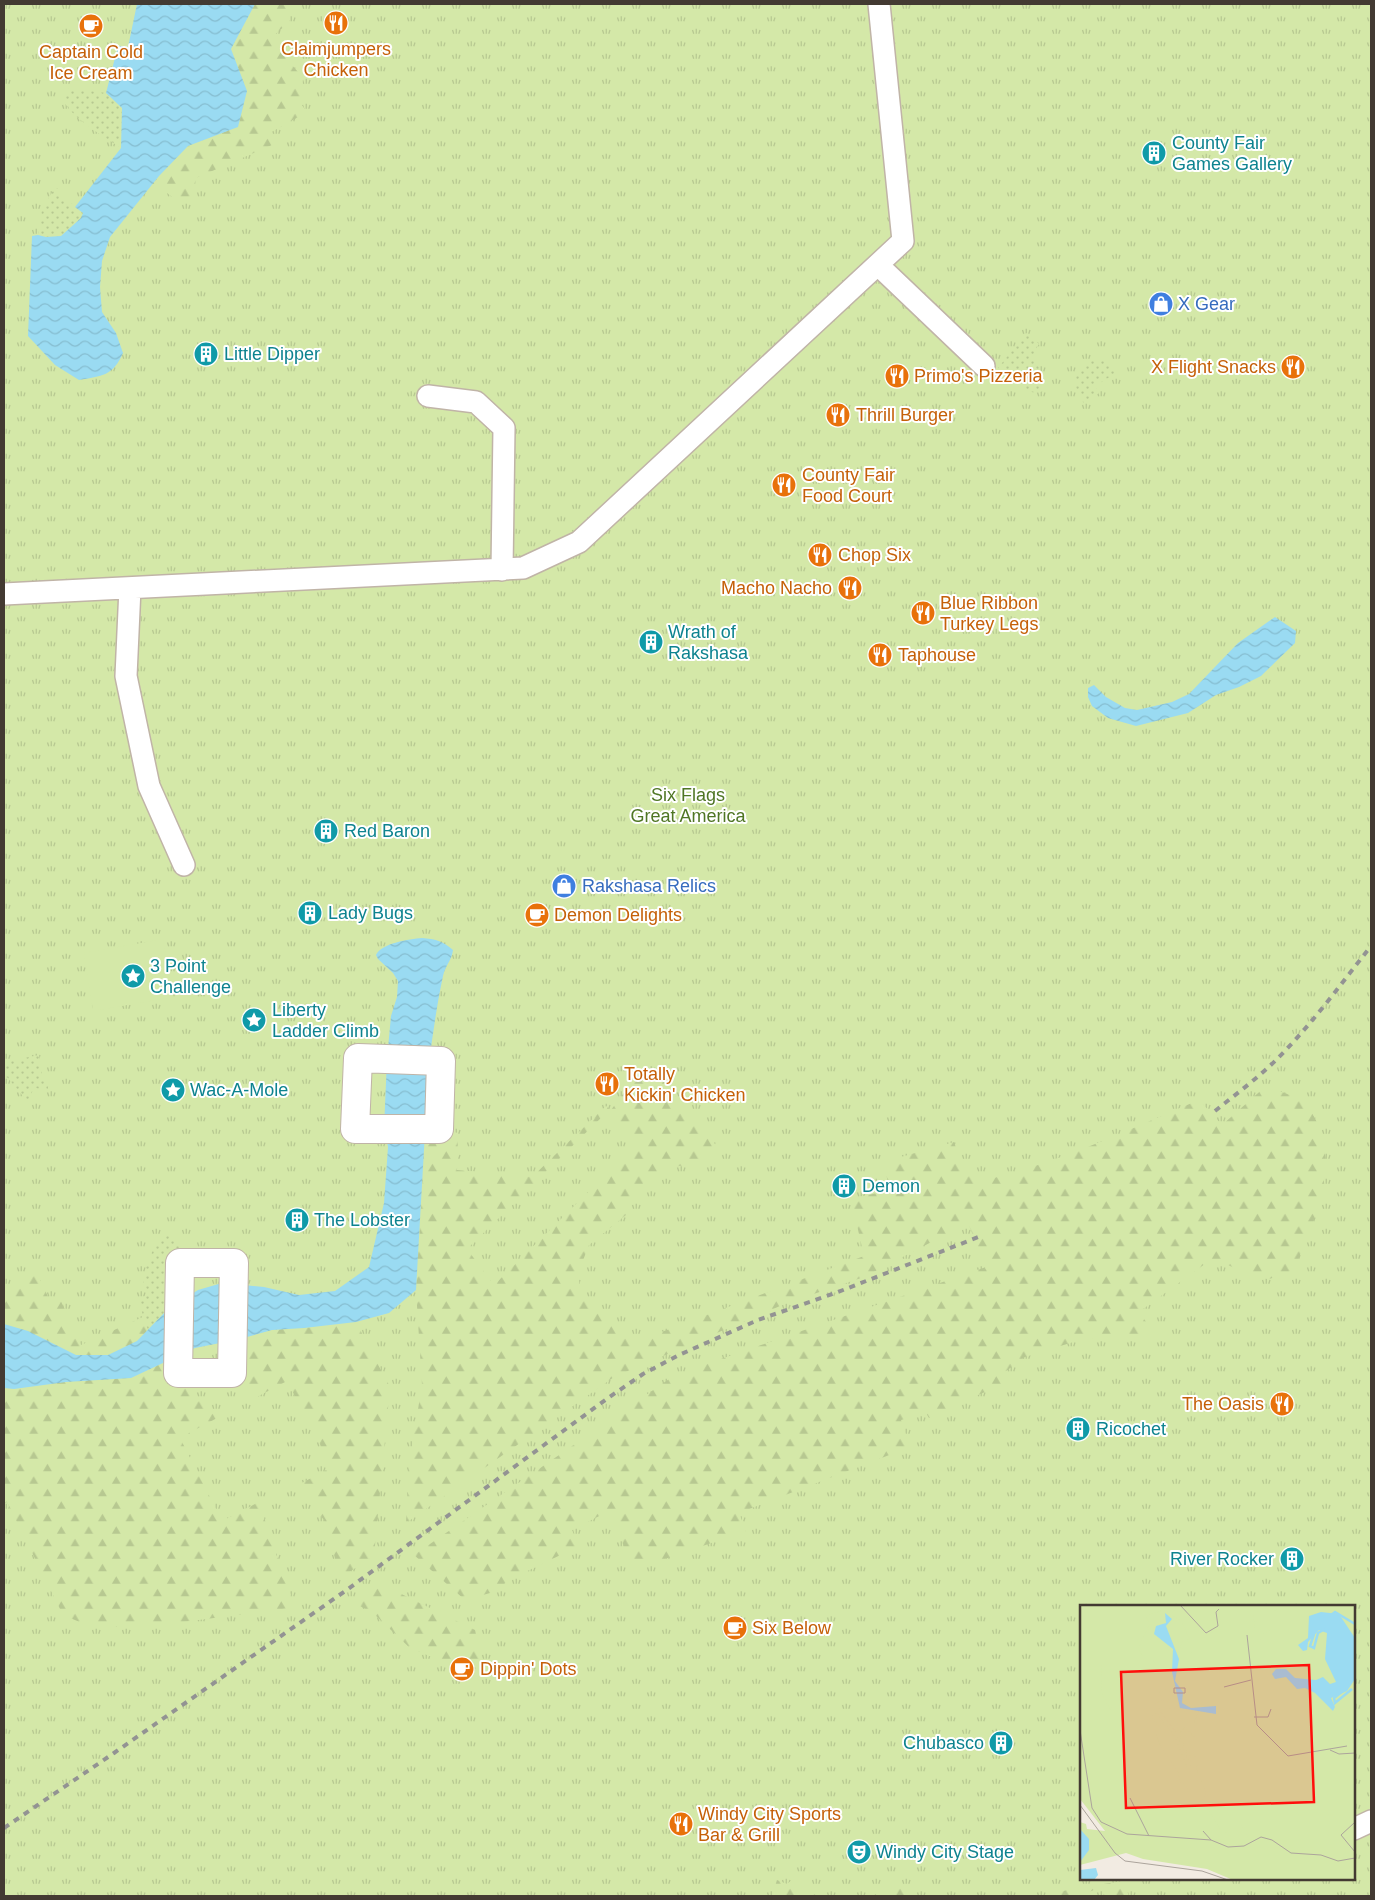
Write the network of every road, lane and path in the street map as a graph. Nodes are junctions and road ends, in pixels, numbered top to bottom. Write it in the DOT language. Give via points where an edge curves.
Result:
graph roads {
  1 [pos="879,4"];
  2 [pos="878,265"];
  3 [pos="984,366"];
  4 [pos="428,396"];
  5 [pos="502,570"];
  6 [pos="130,588"];
  7 [pos="4,594"];
  8 [pos="184,865"];
  9 [pos="1371,1820"];
  10 [pos="1355,1828"];
  1 -- 2 [label="lane" via="903,241"];
  2 -- 3 [label="lane"];
  2 -- 5 [label="lane" via="579,542 523,568"];
  4 -- 5 [label="lane" via="476,402 504,428"];
  5 -- 6 [label="lane"];
  6 -- 7 [label="lane"];
  6 -- 8 [label="lane" via="126,676 149,786"];
  9 -- 10 [label="lane"];
}
